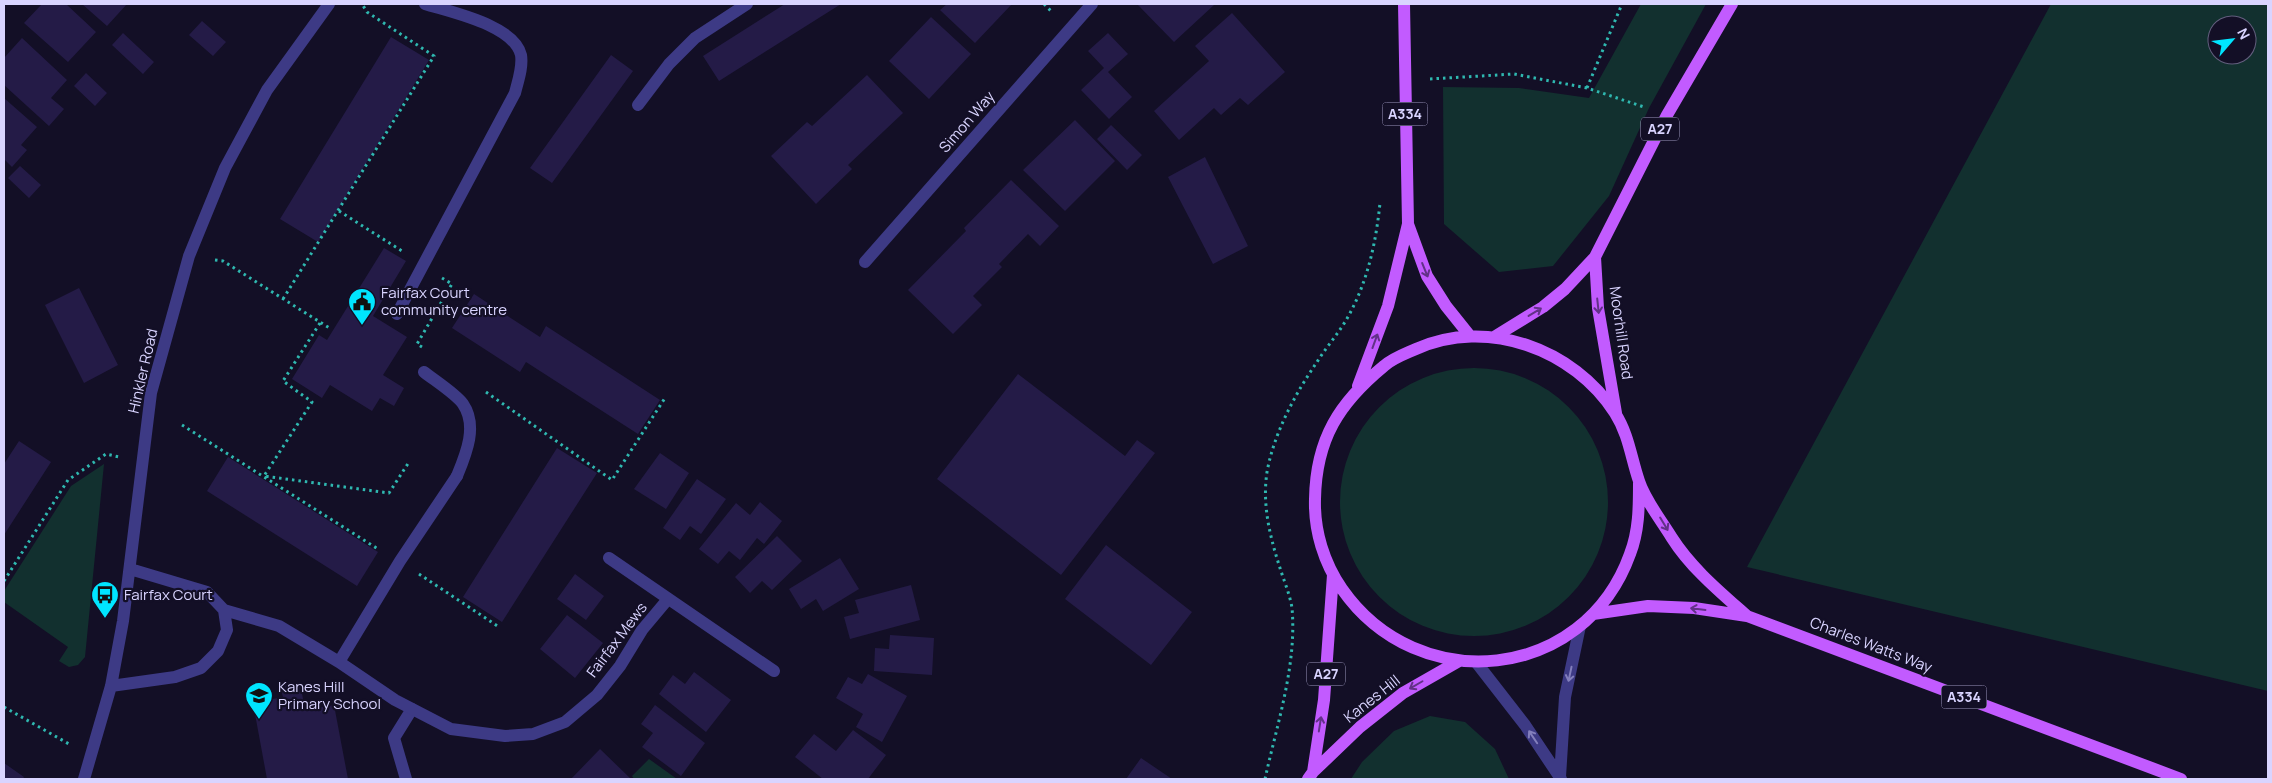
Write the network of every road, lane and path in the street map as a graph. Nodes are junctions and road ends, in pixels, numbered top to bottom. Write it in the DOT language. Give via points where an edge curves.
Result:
graph roads {
  1 [pos="329,4"];
  2 [pos="362,4"];
  3 [pos="424,4"];
  4 [pos="747,4"];
  5 [pos="1092,4"];
  6 [pos="1404,4"];
  7 [pos="1622,4"];
  8 [pos="1732,4"];
  9 [pos="1404,80"];
  10 [pos="1586,88"];
  11 [pos="638,105"];
  12 [pos="1667,115"];
  13 [pos="339,211"];
  14 [pos="1408,224"];
  15 [pos="189,256"];
  16 [pos="1595,258"];
  17 [pos="865,262"];
  18 [pos="423,265"];
  19 [pos="283,299"];
  20 [pos="397,314"];
  21 [pos="320,322"];
  22 [pos="331,329"];
  23 [pos="1470,336"];
  24 [pos="1494,337"];
  25 [pos="425,349"];
  26 [pos="424,372"];
  27 [pos="1358,387"];
  28 [pos="482,389"];
  29 [pos="665,398"];
  30 [pos="1616,414"];
  31 [pos="182,425"];
  32 [pos="143,461"];
  33 [pos="409,462"];
  34 [pos="264,476"];
  35 [pos="1639,483"];
  36 [pos="383,552"];
  37 [pos="609,558"];
  38 [pos="400,561"];
  39 [pos="130,569"];
  40 [pos="1333,575"];
  41 [pos="4,581"];
  42 [pos="668,599"];
  43 [pos="224,610"];
  44 [pos="1593,614"];
  45 [pos="1746,616"];
  46 [pos="1580,626"];
  47 [pos="498,627"];
  48 [pos="1459,661"];
  49 [pos="339,662"];
  50 [pos="1476,662"];
  51 [pos="774,671"];
  52 [pos="111,686"];
  53 [pos="4,707"];
  54 [pos="412,709"];
  55 [pos="91,757"];
  56 [pos="1310,776"];
  57 [pos="1561,778"];
  58 [pos="84,779"];
  59 [pos="406,779"];
  60 [pos="2181,779"];
  1 -- 15 [label="street, Hinkler Road" via="267,90 225,168"];
  2 -- 13 [label="path" via="367,12 434,56"];
  3 -- 18 [label="street" via="476,20 510,36 521,54 515,93"];
  4 -- 11 [label="street" via="695,38 669,64"];
  5 -- 17 [label="street, Simon Way"];
  6 -- 9 [label="main road, A334"];
  7 -- 10 [label="path"];
  8 -- 12 [label="main road, A27"];
  9 -- 10 [label="path" via="1514,74"];
  9 -- 14 [label="main road, A334"];
  10 -- 12 [label="path"];
  12 -- 16 [label="main road, A27"];
  13 -- 18 [label="path"];
  13 -- 19 [label="path"];
  14 -- 23 [label="main road, A334, one-way" via="1427,276"];
  27 -- 14 [label="main road, A334, one-way" via="1388,306"];
  15 -- 19 [label="path" via="223,261"];
  15 -- 32 [label="street, Hinkler Road" via="151,394"];
  24 -- 16 [label="main road, A27, one-way" via="1543,308"];
  16 -- 30 [label="main road, Moorhill Road, one-way" via="1598,308"];
  18 -- 20 [label="street"];
  18 -- 25 [label="path" via="452,284 417,344"];
  19 -- 21 [label="path"];
  21 -- 22 [label="path"];
  21 -- 34 [label="path" via="283,381 312,402"];
  23 -- 24 [label="main road"];
  23 -- 27 [label="main road" via="1429,343 1391,360"];
  24 -- 30 [label="main road" via="1530,345 1564,361 1592,384"];
  26 -- 38 [label="street" via="463,404 472,424 466,456 457,476"];
  27 -- 40 [label="main road" via="1338,414 1323,444 1315,477 1319,536"];
  28 -- 29 [label="path" via="612,480"];
  30 -- 35 [label="main road" via="1631,447"];
  31 -- 34 [label="path"];
  32 -- 39 [label="street, Hinkler Road"];
  32 -- 41 [label="path" via="106,454 68,480"];
  33 -- 34 [label="path" via="389,493"];
  34 -- 36 [label="path"];
  35 -- 44 [label="main road" via="1639,518 1631,553 1615,586"];
  35 -- 45 [label="main road, Charles Watts Way / A334, one-way" via="1674,541 1703,576"];
  37 -- 42 [label="street, Fairfax Mews"];
  38 -- 47 [label="path"];
  38 -- 49 [label="street"];
  39 -- 43 [label="street" via="207,592"];
  39 -- 52 [label="street, Hinkler Road"];
  40 -- 48 [label="main road" via="1356,608 1385,634 1420,652"];
  56 -- 40 [label="main road, Kanes Hill / A27, one-way" via="1325,690"];
  42 -- 51 [label="street, Fairfax Mews"];
  42 -- 54 [label="street, Fairfax Mews" via="596,695 564,722 533,734 505,736 451,729"];
  43 -- 49 [label="street" via="278,626"];
  43 -- 52 [label="street" via="227,630 218,651 201,668 175,677"];
  45 -- 44 [label="main road, Charles Watts Way / A334, one-way" via="1694,608 1648,606"];
  44 -- 46 [label="main road"];
  45 -- 60 [label="main road, Charles Watts Way / A334"];
  46 -- 50 [label="main road" via="1531,653 1504,660"];
  46 -- 57 [label="street, one-way" via="1565,697"];
  48 -- 50 [label="main road"];
  48 -- 56 [label="main road, Kanes Hill / A27, one-way" via="1403,693 1360,727"];
  49 -- 54 [label="street"];
  57 -- 50 [label="street, one-way"];
  52 -- 55 [label="street, Hinkler Road"];
  53 -- 55 [label="path"];
  54 -- 59 [label="street" via="394,738"];
  55 -- 58 [label="street, Hinkler Road"];
}
